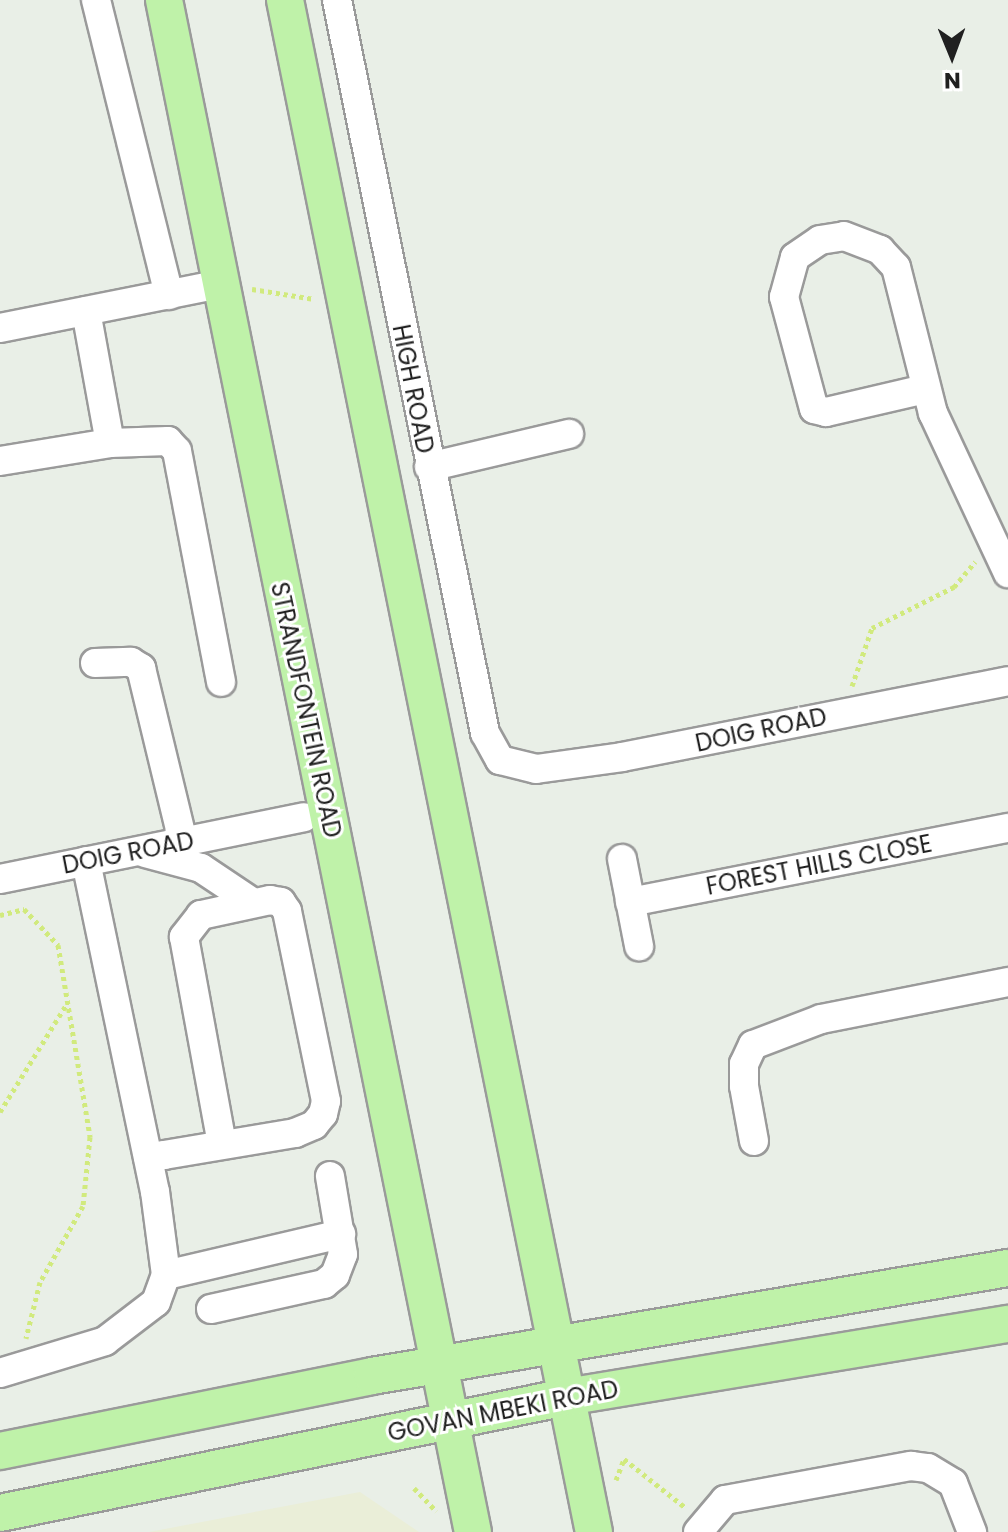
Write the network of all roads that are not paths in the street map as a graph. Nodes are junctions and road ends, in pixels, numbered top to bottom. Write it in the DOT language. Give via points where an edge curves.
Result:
graph roads {
  1 [pos="96,0"];
  2 [pos="164,0"];
  3 [pos="285,0"];
  4 [pos="337,0"];
  5 [pos="220,284"];
  6 [pos="169,295"];
  7 [pos="86,311"];
  8 [pos="0,328"];
  9 [pos="925,389"];
  10 [pos="569,434"];
  11 [pos="110,443"];
  12 [pos="0,461"];
  13 [pos="429,467"];
  14 [pos="1008,573"];
  15 [pos="95,663"];
  16 [pos="1008,681"];
  17 [pos="221,682"];
  18 [pos="512,766"];
  19 [pos="304,817"];
  20 [pos="1008,828"];
  21 [pos="183,842"];
  22 [pos="136,851"];
  23 [pos="622,859"];
  24 [pos="86,861"];
  25 [pos="0,879"];
  26 [pos="252,902"];
  27 [pos="630,902"];
  28 [pos="639,946"];
  29 [pos="1008,982"];
  30 [pos="754,1141"];
  31 [pos="222,1145"];
  32 [pos="148,1157"];
  33 [pos="330,1176"];
  34 [pos="341,1234"];
  35 [pos="1008,1268"];
  36 [pos="166,1275"];
  37 [pos="211,1309"];
  38 [pos="1008,1324"];
  39 [pos="555,1344"];
  40 [pos="438,1365"];
  41 [pos="0,1373"];
  42 [pos="566,1397"];
  43 [pos="448,1420"];
  44 [pos="0,1451"];
  45 [pos="0,1513"];
  46 [pos="457,1525"];
  47 [pos="700,1526"];
  48 [pos="594,1532"];
  49 [pos="972,1532"];
  1 -- 6 [label="street"];
  2 -- 5 [label="main road, STRANDFONTEIN ROAD"];
  3 -- 39 [label="main road"];
  4 -- 13 [label="street, HIGH ROAD"];
  5 -- 6 [label="street"];
  5 -- 40 [label="main road, STRANDFONTEIN ROAD"];
  6 -- 7 [label="street"];
  7 -- 8 [label="street"];
  7 -- 11 [label="street"];
  9 -- 9 [label="street" via="896,267 888,257 868,243 844,236 820,240 795,257 784,297 814,409 826,412"];
  9 -- 14 [label="street"];
  10 -- 13 [label="street"];
  11 -- 12 [label="street"];
  11 -- 17 [label="street" via="168,441 177,451"];
  13 -- 18 [label="street, HIGH ROAD" via="485,733 496,755"];
  15 -- 21 [label="street" via="131,662 141,668"];
  16 -- 18 [label="street, DOIG ROAD" via="622,757 536,769"];
  19 -- 21 [label="street, DOIG ROAD"];
  20 -- 27 [label="street, FOREST HILLS CLOSE"];
  21 -- 22 [label="street, DOIG ROAD"];
  22 -- 24 [label="street, DOIG ROAD"];
  22 -- 26 [label="street" via="201,868"];
  23 -- 27 [label="street"];
  24 -- 25 [label="street, DOIG ROAD"];
  24 -- 32 [label="street"];
  26 -- 31 [label="street" via="201,915 184,937"];
  26 -- 31 [label="street" via="281,902 287,911 326,1101 323,1114 304,1129"];
  27 -- 28 [label="street"];
  29 -- 30 [label="street" via="821,1019 753,1045 744,1064 744,1086"];
  31 -- 32 [label="street"];
  32 -- 36 [label="street"];
  33 -- 34 [label="street"];
  34 -- 36 [label="street"];
  34 -- 37 [label="street" via="339,1267 324,1284"];
  35 -- 39 [label="main road"];
  36 -- 41 [label="street" via="156,1302 105,1341"];
  38 -- 42 [label="main road, GOVAN MBEKI ROAD"];
  39 -- 40 [label="main road"];
  39 -- 42 [label="main road"];
  40 -- 43 [label="main road, STRANDFONTEIN ROAD"];
  40 -- 44 [label="main road"];
  42 -- 43 [label="main road, GOVAN MBEKI ROAD"];
  42 -- 48 [label="main road"];
  43 -- 45 [label="main road, GOVAN MBEKI ROAD"];
  43 -- 46 [label="main road, STRANDFONTEIN ROAD"];
  47 -- 49 [label="street" via="725,1500 894,1467 942,1474 960,1493"];
}
